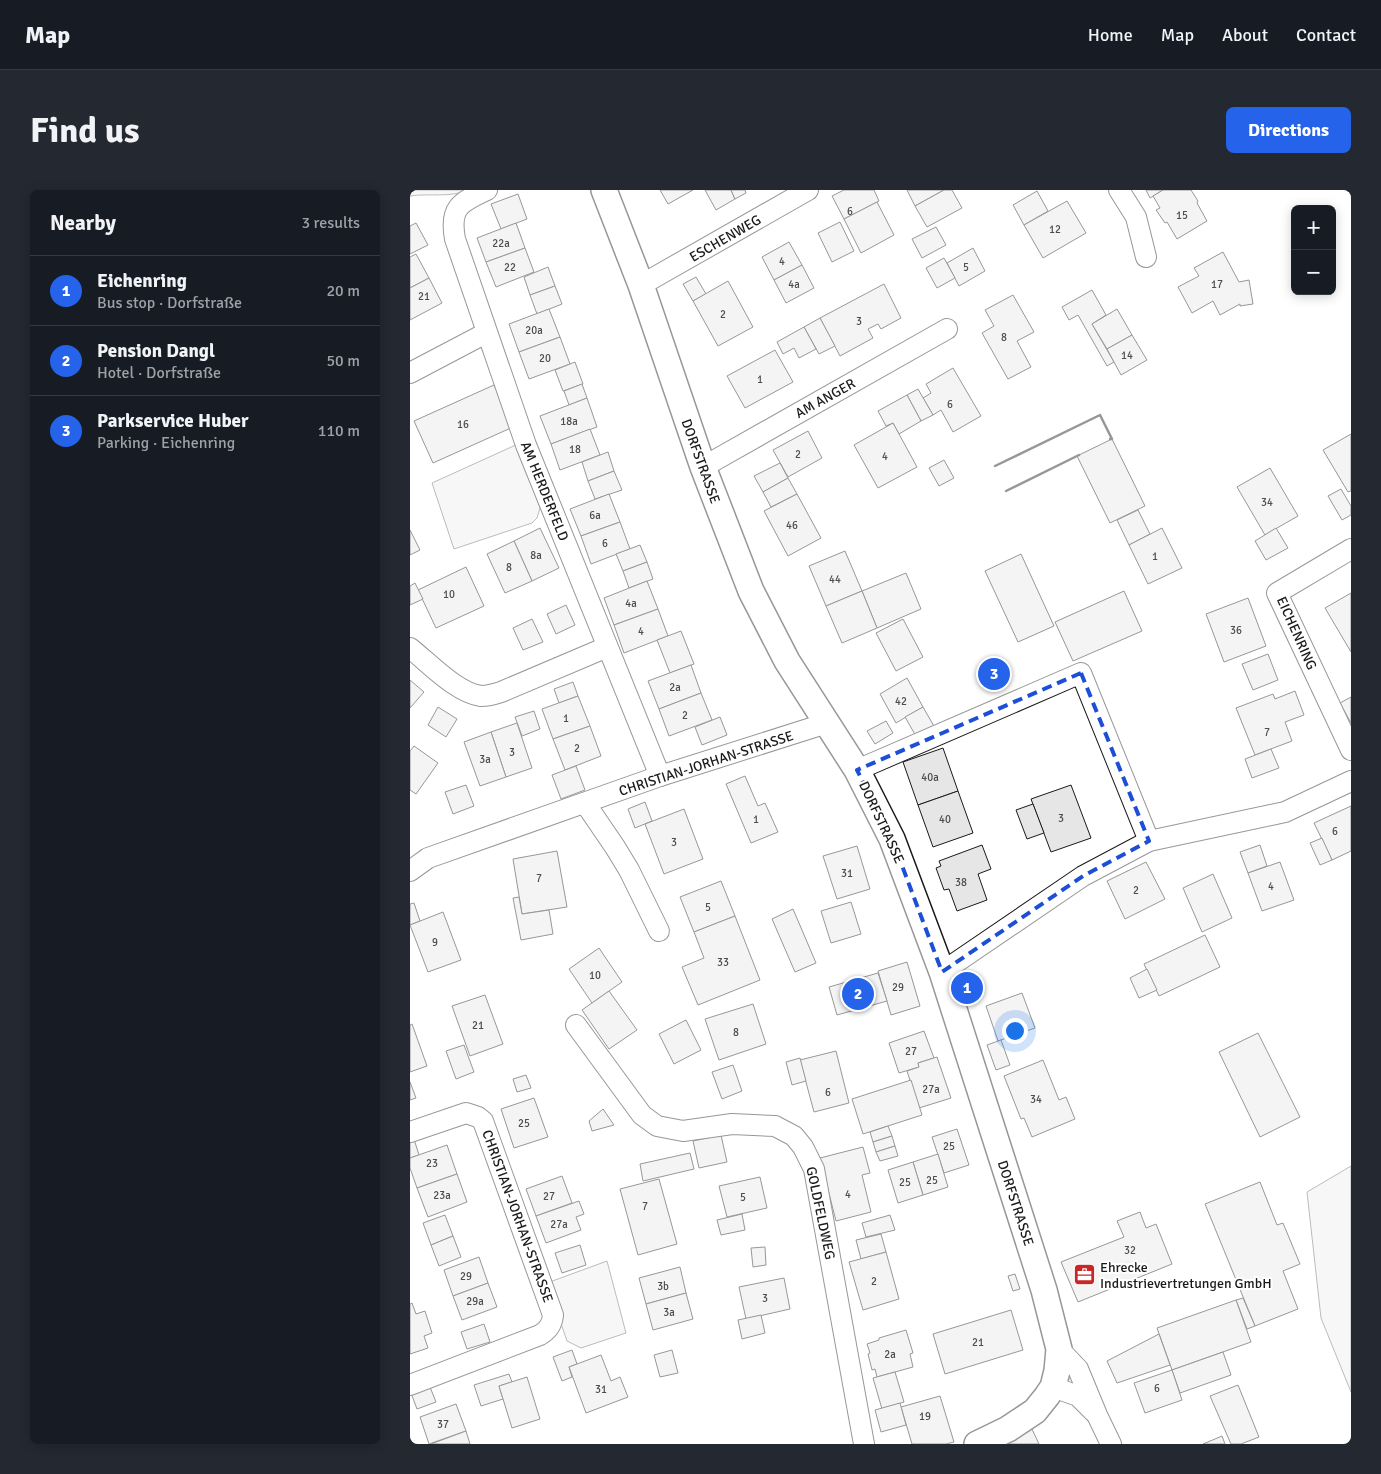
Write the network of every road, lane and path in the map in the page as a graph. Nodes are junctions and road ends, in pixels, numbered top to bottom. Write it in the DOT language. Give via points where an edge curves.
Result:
graph roads {
  1 [pos="487,190"];
  2 [pos="604,190"];
  3 [pos="808,190"];
  4 [pos="1119,190"];
  5 [pos="1146,257"];
  6 [pos="640,285"];
  7 [pos="947,329"];
  8 [pos="486,333"];
  9 [pos="410,373"];
  10 [pos="703,466"];
  11 [pos="1351,549"];
  12 [pos="607,647"];
  13 [pos="410,648"];
  14 [pos="827,723"];
  15 [pos="1351,750"];
  16 [pos="857,770"];
  17 [pos="660,776"];
  18 [pos="1351,781"];
  19 [pos="585,803"];
  20 [pos="1149,841"];
  21 [pos="410,871"];
  22 [pos="659,931"];
  23 [pos="942,972"];
  24 [pos="576,1025"];
  25 [pos="410,1132"];
  26 [pos="1059,1349"];
  27 [pos="410,1385"];
  28 [pos="1053,1386"];
  29 [pos="1097,1415"];
  30 [pos="864,1444"];
  31 [pos="977,1444"];
  32 [pos="1111,1444"];
  1 -- 8 [label="street, AM HERDERFELD" via="460,205 453,215 452,228"];
  2 -- 6 [label="street, DORFSTRASSE"];
  3 -- 6 [label="street, ESCHENWEG"];
  4 -- 5 [label="street" via="1136,217"];
  6 -- 10 [label="street, DORFSTRASSE"];
  7 -- 10 [label="street, AM ANGER"];
  8 -- 9 [label="street"];
  8 -- 12 [label="street, AM HERDERFELD" via="526,445"];
  10 -- 14 [label="street, DORFSTRASSE" via="751,591 787,661"];
  11 -- 15 [label="street, EICHENRING" via="1277,593"];
  12 -- 13 [label="street" via="501,692 483,696 456,686"];
  12 -- 17 [label="street, AM HERDERFELD"];
  14 -- 16 [label="street, DORFSTRASSE"];
  14 -- 17 [label="street, CHRISTIAN-JORHAN-STRASSE"];
  16 -- 20 [label="street" via="1081,673"];
  16 -- 23 [label="street, DORFSTRASSE" via="892,839"];
  17 -- 19 [label="street, CHRISTIAN-JORHAN-STRASSE"];
  18 -- 20 [label="street" via="1285,812"];
  19 -- 21 [label="street, CHRISTIAN-JORHAN-STRASSE" via="428,858"];
  19 -- 22 [label="street" via="624,862"];
  20 -- 23 [label="street" via="1083,876"];
  23 -- 26 [label="street, DORFSTRASSE" via="1041,1282"];
  24 -- 30 [label="street, GOLDFELDWEG" via="642,1115 657,1126 683,1131 732,1124 775,1126 794,1136 803,1147 814,1169"];
  25 -- 27 [label="street, CHRISTIAN-JORHAN-STRASSE" via="466,1113 483,1121 553,1315 549,1327 540,1335"];
  26 -- 28 [label="street, DORFSTRASSE"];
  26 -- 29 [label="street" via="1078,1370"];
  28 -- 29 [label="street" via="1078,1396"];
  28 -- 31 [label="street, DORFSTRASSE" via="1035,1411 1008,1430"];
  29 -- 32 [label="street"];
}
